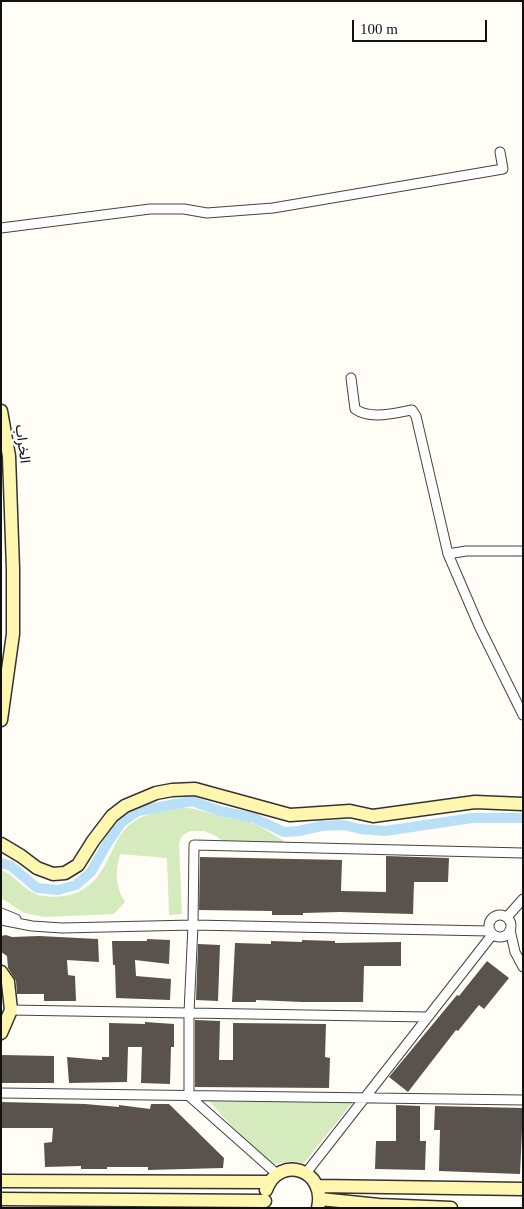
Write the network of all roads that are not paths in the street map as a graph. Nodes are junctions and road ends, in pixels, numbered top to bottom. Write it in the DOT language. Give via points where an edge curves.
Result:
graph roads {
  1 [pos="500,152"];
  2 [pos="1,228"];
  3 [pos="351,378"];
  4 [pos="1,411"];
  5 [pos="523,551"];
  6 [pos="448,554"];
  7 [pos="523,715"];
  8 [pos="1,720"];
  9 [pos="523,804"];
  10 [pos="1,844"];
  11 [pos="523,853"];
  12 [pos="523,899"];
  13 [pos="1,913"];
  14 [pos="507,917"];
  15 [pos="1,920"];
  16 [pos="490,920"];
  17 [pos="193,925"];
  18 [pos="32,926"];
  19 [pos="469,930"];
  20 [pos="510,930"];
  21 [pos="493,934"];
  22 [pos="515,952"];
  23 [pos="523,967"];
  24 [pos="1,972"];
  25 [pos="11,1010"];
  26 [pos="189,1013"];
  27 [pos="427,1017"];
  28 [pos="1,1033"];
  29 [pos="1,1093"];
  30 [pos="189,1096"];
  31 [pos="364,1098"];
  32 [pos="523,1100"];
  33 [pos="306,1173"];
  34 [pos="273,1178"];
  35 [pos="1,1181"];
  36 [pos="318,1186"];
  37 [pos="523,1189"];
  38 [pos="1,1199"];
  39 [pos="266,1204"];
  40 [pos="319,1204"];
  41 [pos="378,1206"];
  42 [pos="451,1208"];
  1 -- 2 [label="street" via="503,169 273,208 207,213 184,209 150,210"];
  3 -- 6 [label="street" via="355,409 362,414 412,410 416,416"];
  4 -- 8 [label="main road, الخراب" via="9,456 13,634"];
  5 -- 6 [label="street"];
  6 -- 7 [label="street"];
  9 -- 10 [label="main road" via="475,802 373,816 350,811 290,816 195,789 172,790 125,806 112,816 78,865 65,873 53,874 37,868"];
  11 -- 17 [label="street" via="194,845"];
  12 -- 14 [label="street"];
  13 -- 18 [label="street"];
  14 -- 16 [label="street" via="500,914"];
  14 -- 20 [label="street" via="511,923"];
  15 -- 18 [label="street"];
  16 -- 19 [label="street"];
  16 -- 21 [label="street"];
  17 -- 18 [label="street"];
  17 -- 19 [label="street"];
  17 -- 26 [label="street"];
  19 -- 21 [label="street"];
  20 -- 21 [label="street" via="505,936"];
  20 -- 22 [label="street"];
  21 -- 22 [label="street"];
  21 -- 27 [label="street"];
  22 -- 23 [label="street"];
  24 -- 25 [label="main road" via="8,982"];
  25 -- 26 [label="street"];
  25 -- 28 [label="main road"];
  26 -- 27 [label="street"];
  26 -- 30 [label="street"];
  27 -- 31 [label="street"];
  29 -- 30 [label="street"];
  30 -- 31 [label="street"];
  30 -- 34 [label="street"];
  31 -- 32 [label="street"];
  31 -- 33 [label="street"];
  33 -- 34 [label="main road" via="291,1169"];
  33 -- 36 [label="main road"];
  34 -- 35 [label="main road"];
  34 -- 39 [label="main road" via="267,1188"];
  36 -- 37 [label="main road"];
  36 -- 40 [label="main road"];
  38 -- 39 [label="main road"];
  40 -- 41 [label="main road"];
  41 -- 42 [label="main road"];
}
